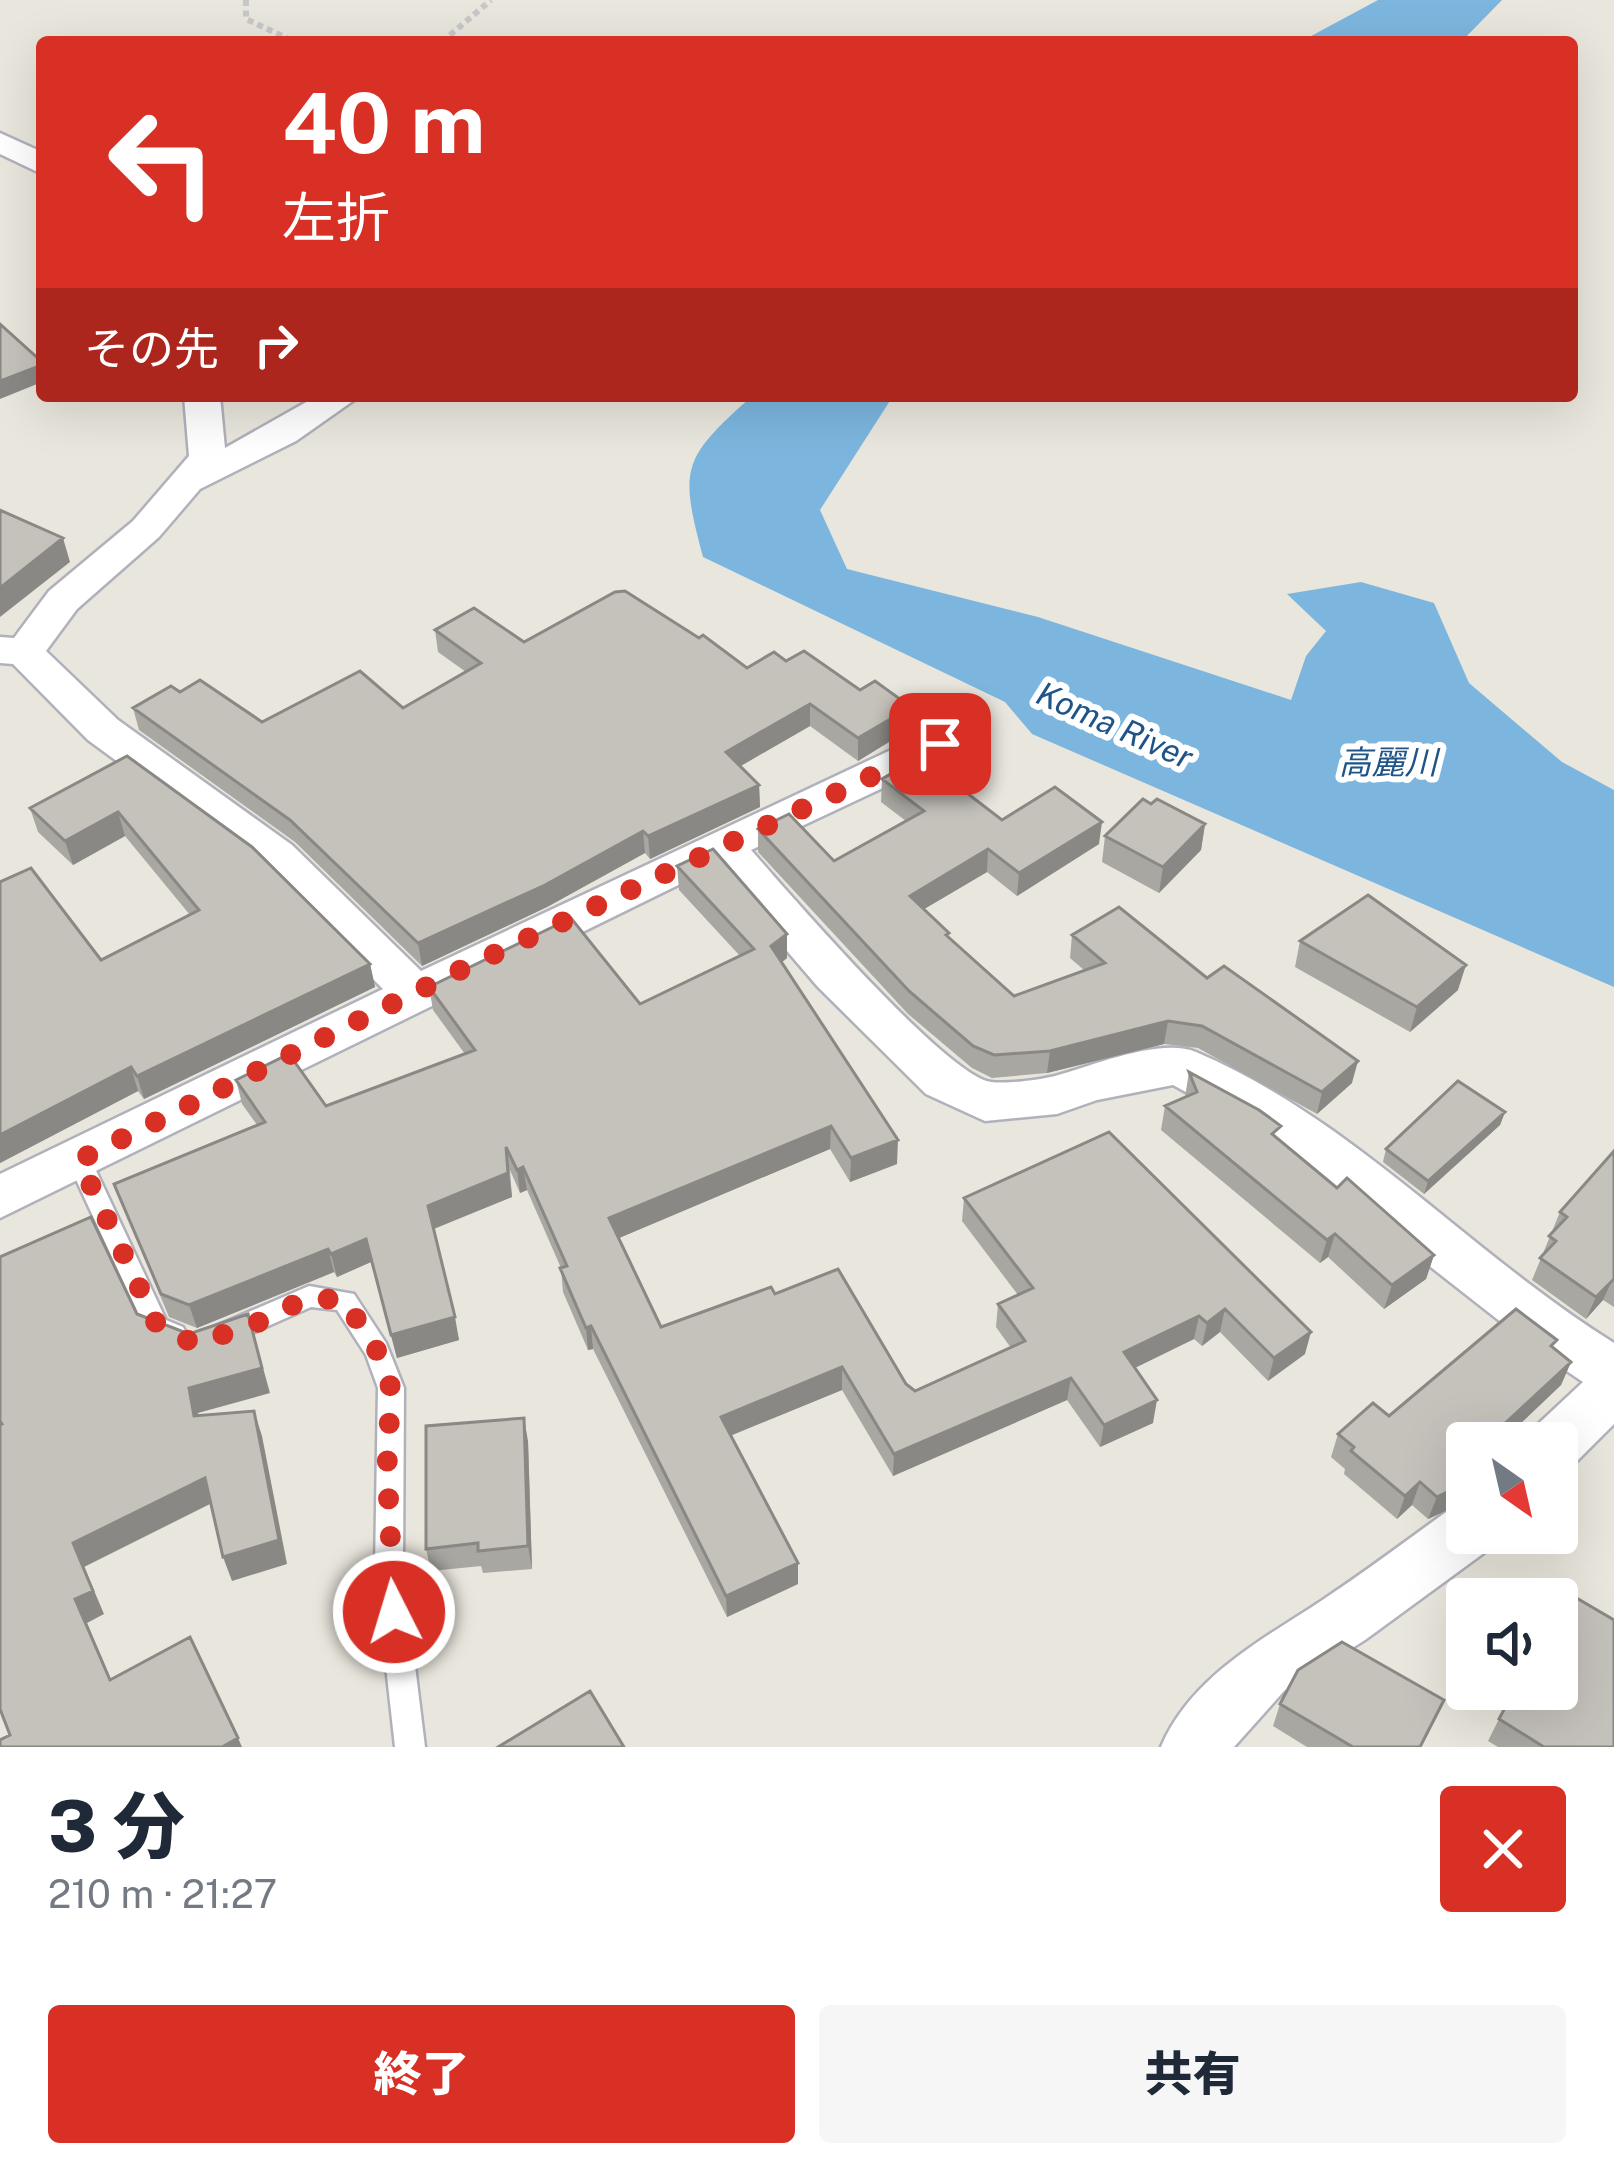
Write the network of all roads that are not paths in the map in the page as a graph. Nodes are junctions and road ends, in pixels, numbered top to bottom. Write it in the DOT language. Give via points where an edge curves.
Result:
graph roads {
  1 [pos="0,142"];
  2 [pos="36,162"];
  3 [pos="202,402"];
  4 [pos="333,402"];
  5 [pos="187,481"];
  6 [pos="13,651"];
  7 [pos="940,744"];
  8 [pos="721,844"];
  9 [pos="414,993"];
  10 [pos="79,1160"];
  11 [pos="0,1197"];
  12 [pos="1614,1372"];
  13 [pos="1614,1388"];
  14 [pos="1578,1423"];
  15 [pos="1446,1546"];
  16 [pos="410,1747"];
  17 [pos="1192,1747"];
  1 -- 2 [label="street"];
  3 -- 5 [label="street" via="207,458"];
  4 -- 5 [label="street"];
  5 -- 6 [label="street"];
  6 -- 9 [label="street" via="323,896"];
  7 -- 8 [label="street"];
  8 -- 9 [label="street"];
  8 -- 12 [label="street" via="835,975 943,1081 985,1102 1058,1095 1178,1065 1274,1116"];
  9 -- 10 [label="street"];
  10 -- 11 [label="street"];
  10 -- 16 [label="lane" via="158,1327 196,1344 309,1297 345,1301 377,1351 391,1388 389,1568"];
  13 -- 14 [label="street"];
  15 -- 17 [label="street" via="1263,1670"];
}
